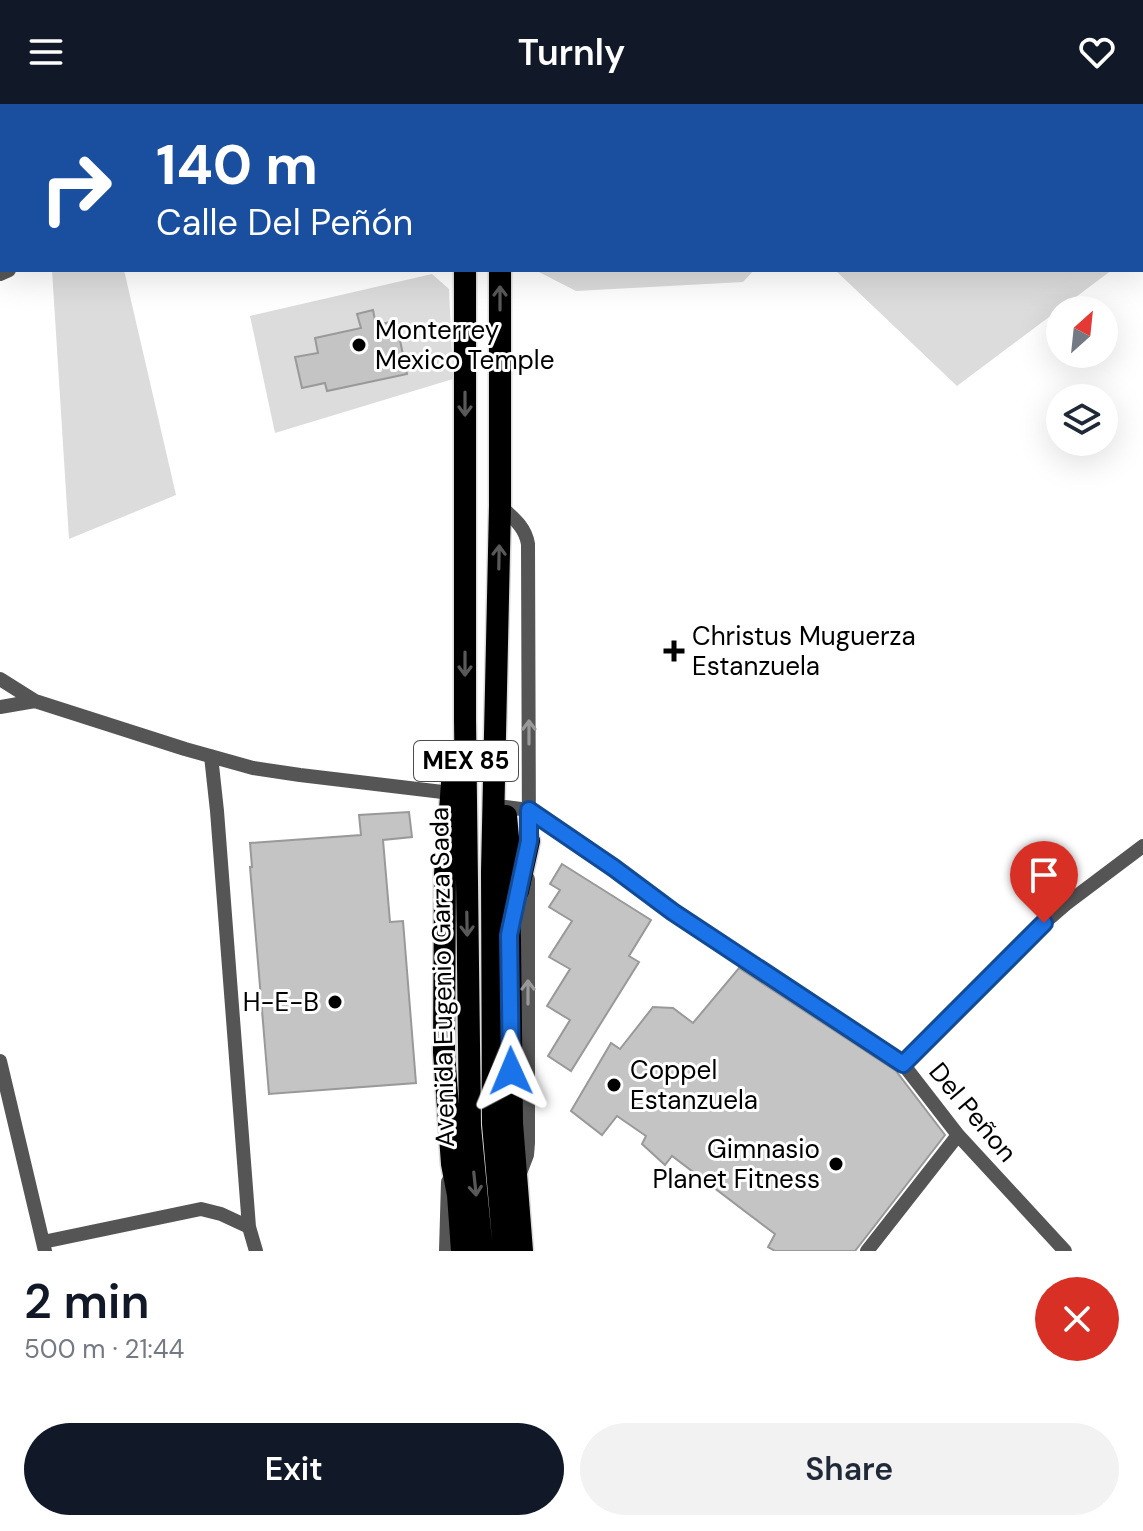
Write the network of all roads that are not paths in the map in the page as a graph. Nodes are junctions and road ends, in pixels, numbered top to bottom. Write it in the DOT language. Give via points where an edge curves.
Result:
graph roads {
  1 [pos="465,272"];
  2 [pos="500,272"];
  3 [pos="500,506"];
  4 [pos="0,679"];
  5 [pos="35,701"];
  6 [pos="0,707"];
  7 [pos="465,720"];
  8 [pos="495,748"];
  9 [pos="211,756"];
  10 [pos="451,793"];
  11 [pos="505,807"];
  12 [pos="529,810"];
  13 [pos="529,841"];
  14 [pos="1143,846"];
  15 [pos="509,935"];
  16 [pos="0,1061"];
  17 [pos="903,1064"];
  18 [pos="958,1135"];
  19 [pos="452,1164"];
  20 [pos="517,1180"];
  21 [pos="249,1227"];
  22 [pos="44,1247"];
  23 [pos="246,1251"];
  24 [pos="256,1251"];
  25 [pos="447,1251"];
  26 [pos="462,1251"];
  27 [pos="482,1251"];
  28 [pos="504,1251"];
  29 [pos="522,1251"];
  30 [pos="867,1251"];
  31 [pos="1065,1251"];
  1 -- 7 [label="highway, Avenida Eugenio Garza Sada / MEX 85, one-way"];
  3 -- 2 [label="highway, Avenida Eugenio Garza Sada / MEX 85, one-way"];
  8 -- 3 [label="highway, Avenida Eugenio Garza Sada / MEX 85, one-way"];
  12 -- 3 [label="street, one-way" via="528,544 524,529"];
  4 -- 5 [label="street"];
  5 -- 6 [label="street"];
  5 -- 9 [label="street"];
  7 -- 10 [label="highway" via="457,735"];
  7 -- 27 [label="highway, Avenida Eugenio Garza Sada / MEX 85, one-way" via="470,1126"];
  8 -- 11 [label="highway"];
  8 -- 28 [label="highway, Avenida Eugenio Garza Sada / MEX 85" via="493,1124"];
  9 -- 10 [label="street" via="253,768"];
  9 -- 21 [label="street"];
  10 -- 19 [label="highway" via="444,1052"];
  11 -- 12 [label="street"];
  11 -- 15 [label="highway"];
  12 -- 13 [label="street"];
  12 -- 17 [label="street, Del Peñon"];
  13 -- 15 [label="highway"];
  20 -- 13 [label="street, one-way" via="528,1143"];
  14 -- 17 [label="street" via="1044,923"];
  15 -- 20 [label="highway"];
  16 -- 22 [label="street"];
  17 -- 18 [label="street, Del Peñon"];
  18 -- 30 [label="street"];
  18 -- 31 [label="street, Del Peñon"];
  19 -- 25 [label="street"];
  19 -- 26 [label="highway"];
  20 -- 29 [label="highway"];
  21 -- 22 [label="street" via="201,1209"];
  21 -- 23 [label="street"];
  21 -- 24 [label="street"];
}
